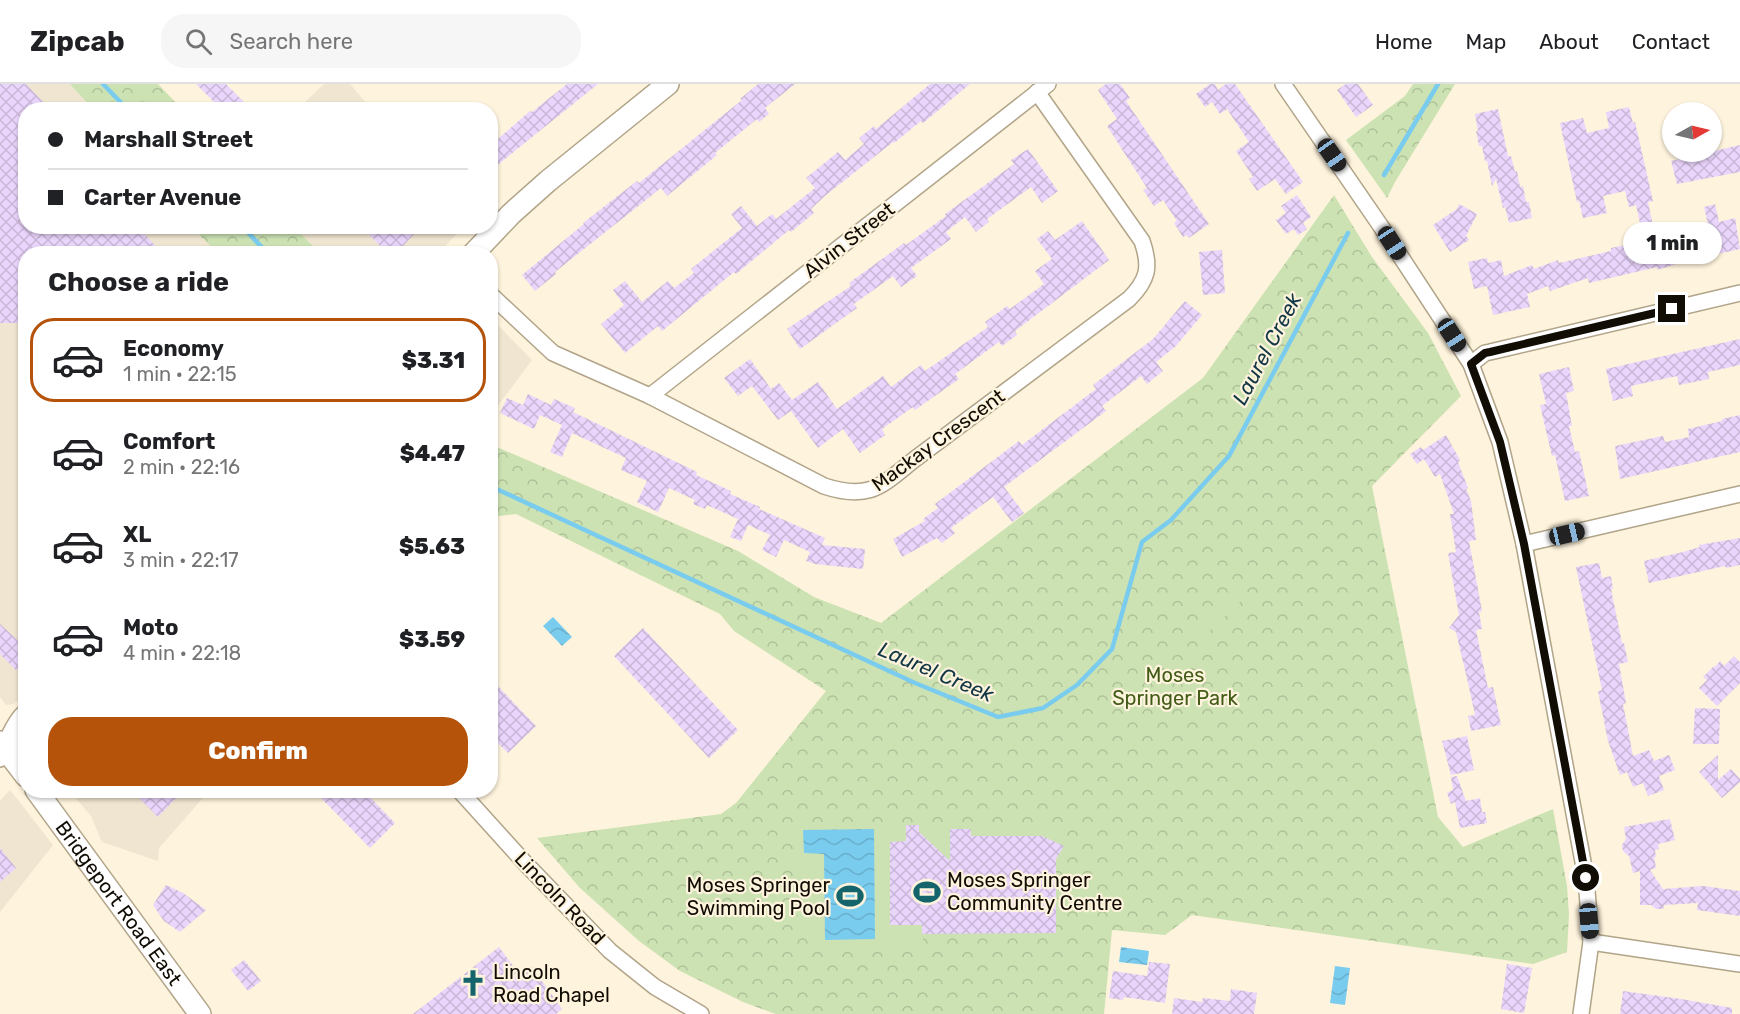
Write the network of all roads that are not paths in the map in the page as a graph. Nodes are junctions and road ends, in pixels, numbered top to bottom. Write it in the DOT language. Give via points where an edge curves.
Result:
graph roads {
  1 [pos="668,84"];
  2 [pos="1283,84"];
  3 [pos="1042,88"];
  4 [pos="498,228"];
  5 [pos="492,234"];
  6 [pos="481,246"];
  7 [pos="1740,293"];
  8 [pos="498,301"];
  9 [pos="1471,364"];
  10 [pos="650,396"];
  11 [pos="1740,494"];
  12 [pos="1524,544"];
  13 [pos="18,724"];
  14 [pos="8,747"];
  15 [pos="18,763"];
  16 [pos="42,798"];
  17 [pos="466,798"];
  18 [pos="1591,942"];
  19 [pos="1740,964"];
  20 [pos="201,1014"];
  21 [pos="701,1014"];
  22 [pos="1581,1014"];
  1 -- 4 [label="main road" via="548,181"];
  2 -- 9 [label="street"];
  3 -- 10 [label="street, Alvin Street"];
  3 -- 10 [label="street, Mackay Crescent" via="1142,241 1147,273 1129,299 867,492 824,486"];
  5 -- 6 [label="main road"];
  7 -- 9 [label="street" via="1485,353"];
  8 -- 10 [label="street, Mackay Crescent" via="553,353"];
  9 -- 12 [label="street" via="1500,442"];
  11 -- 12 [label="street"];
  12 -- 18 [label="street" via="1586,878"];
  13 -- 14 [label="main road"];
  14 -- 15 [label="main road"];
  16 -- 20 [label="main road, Bridgeport Road East"];
  17 -- 21 [label="street, Lincoln Road" via="610,951 655,987"];
  18 -- 19 [label="street"];
  18 -- 22 [label="street"];
}
